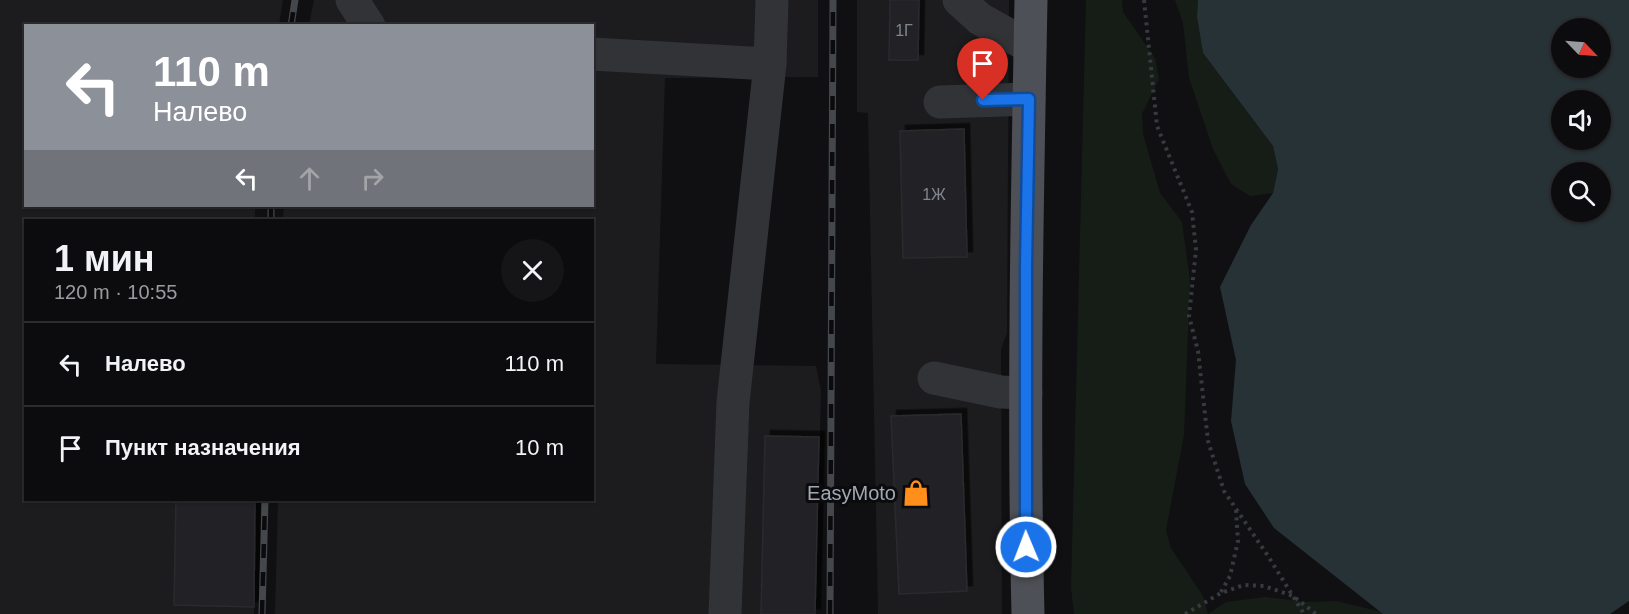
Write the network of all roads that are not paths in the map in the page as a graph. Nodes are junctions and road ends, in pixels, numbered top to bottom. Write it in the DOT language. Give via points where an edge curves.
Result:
graph roads {
  1 [pos="352,0"];
  2 [pos="772,0"];
  3 [pos="959,0"];
  4 [pos="1031,0"];
  5 [pos="368,24"];
  6 [pos="1030,47"];
  7 [pos="594,54"];
  8 [pos="770,64"];
  9 [pos="1029,99"];
  10 [pos="940,102"];
  11 [pos="934,378"];
  12 [pos="1026,393"];
  13 [pos="725,614"];
  14 [pos="1028,614"];
  1 -- 5 [label="lane"];
  2 -- 8 [label="lane"];
  3 -- 6 [label="lane" via="980,19"];
  4 -- 6 [label="main road"];
  6 -- 9 [label="main road"];
  7 -- 8 [label="lane"];
  8 -- 13 [label="lane" via="732,402"];
  9 -- 10 [label="lane"];
  9 -- 12 [label="main road"];
  11 -- 12 [label="lane" via="1001,392"];
  12 -- 14 [label="main road"];
}
